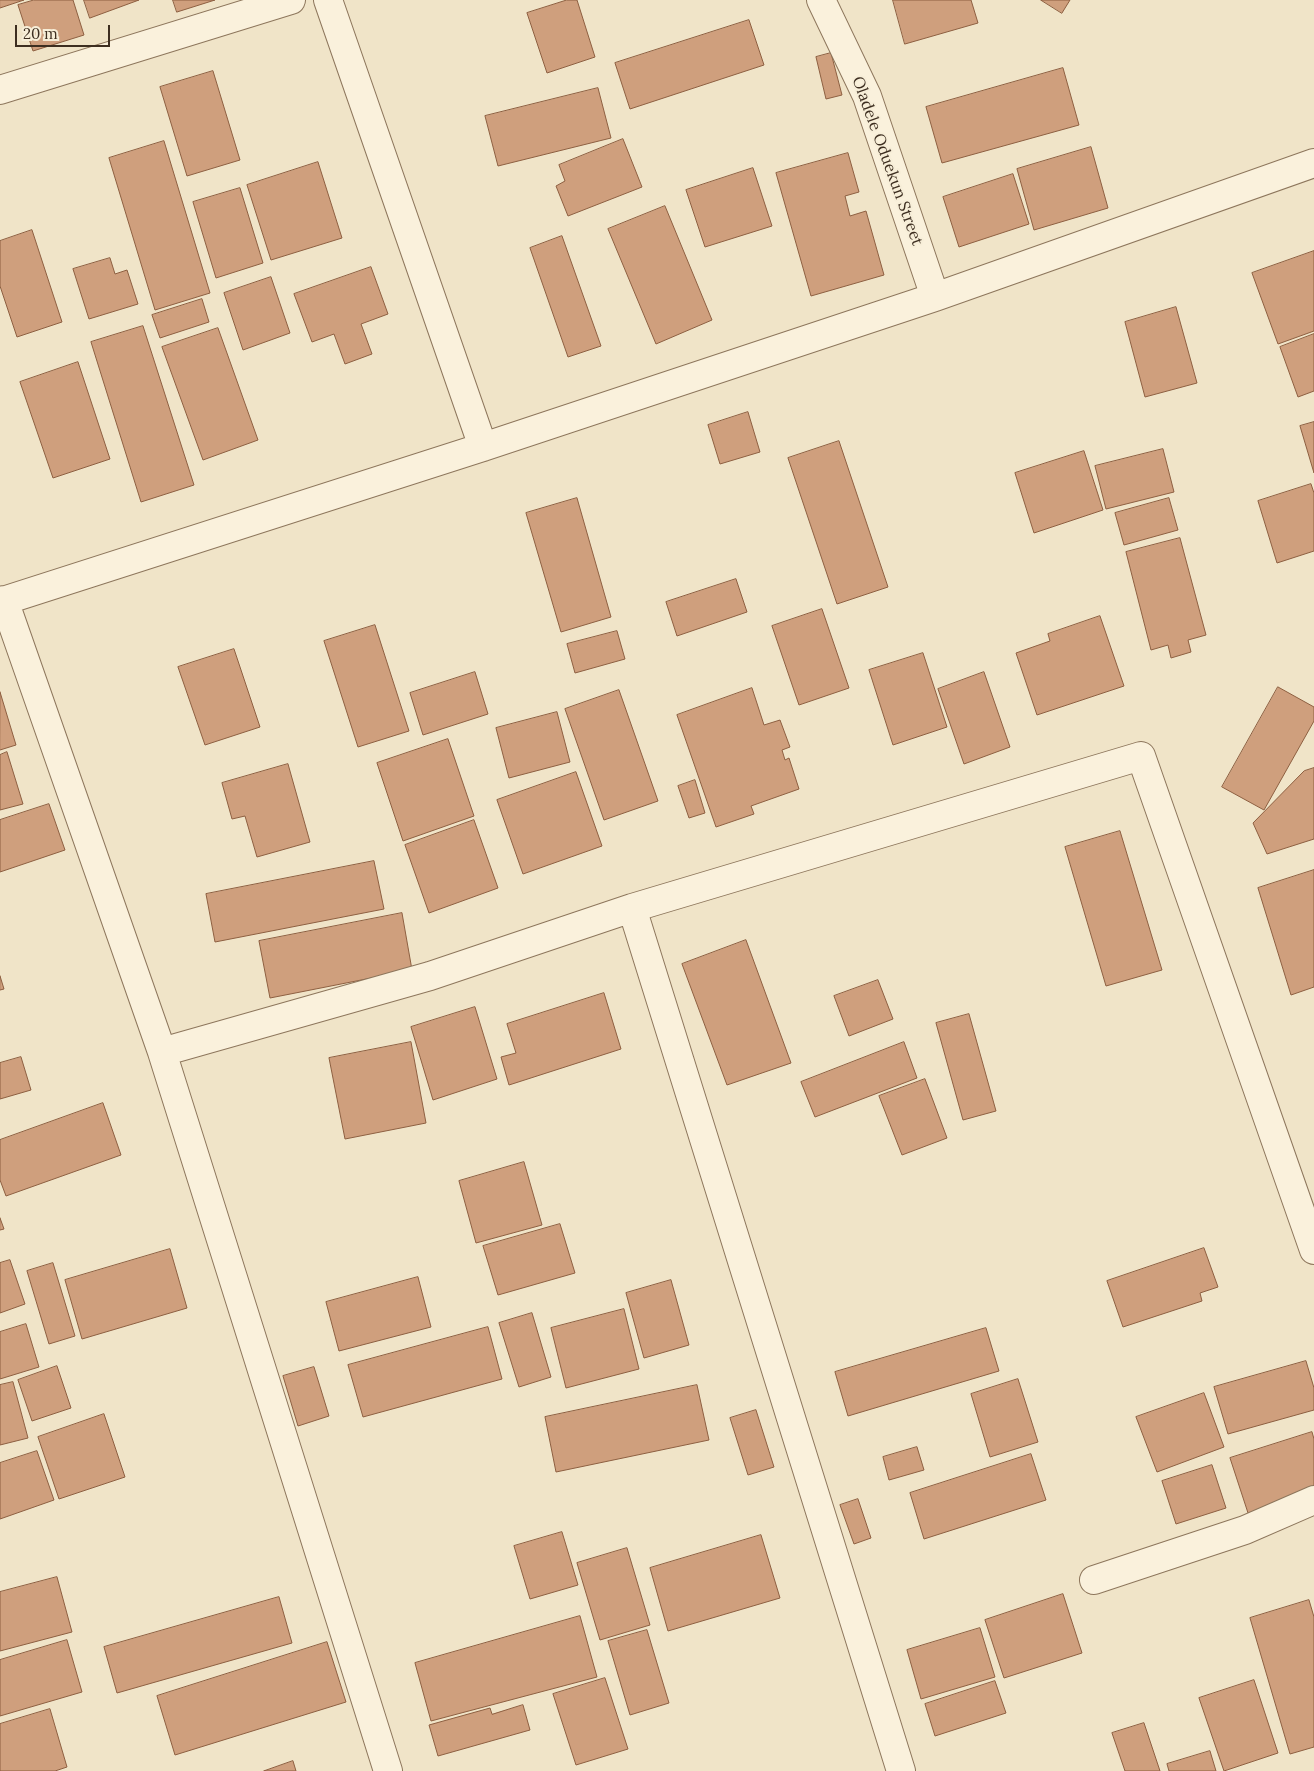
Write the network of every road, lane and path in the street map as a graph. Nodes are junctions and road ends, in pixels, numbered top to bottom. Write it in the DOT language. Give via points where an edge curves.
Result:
graph roads {
  1 [pos="291,0"];
  2 [pos="328,0"];
  3 [pos="821,0"];
  4 [pos="0,90"];
  5 [pos="1314,162"];
  6 [pos="935,297"];
  7 [pos="483,448"];
  8 [pos="2,601"];
  9 [pos="632,908"];
  10 [pos="162,1052"];
  11 [pos="1314,1250"];
  12 [pos="1314,1500"];
  13 [pos="1094,1580"];
  14 [pos="388,1771"];
  15 [pos="901,1771"];
  1 -- 4 [label="street"];
  2 -- 7 [label="street"];
  3 -- 6 [label="street, Oladele Oduekun Street" via="867,96"];
  5 -- 6 [label="street"];
  6 -- 7 [label="street"];
  7 -- 8 [label="street"];
  8 -- 10 [label="street"];
  9 -- 10 [label="street" via="430,976"];
  9 -- 11 [label="street" via="1141,756"];
  9 -- 15 [label="street"];
  10 -- 14 [label="street"];
  12 -- 13 [label="street" via="1245,1530"];
}
